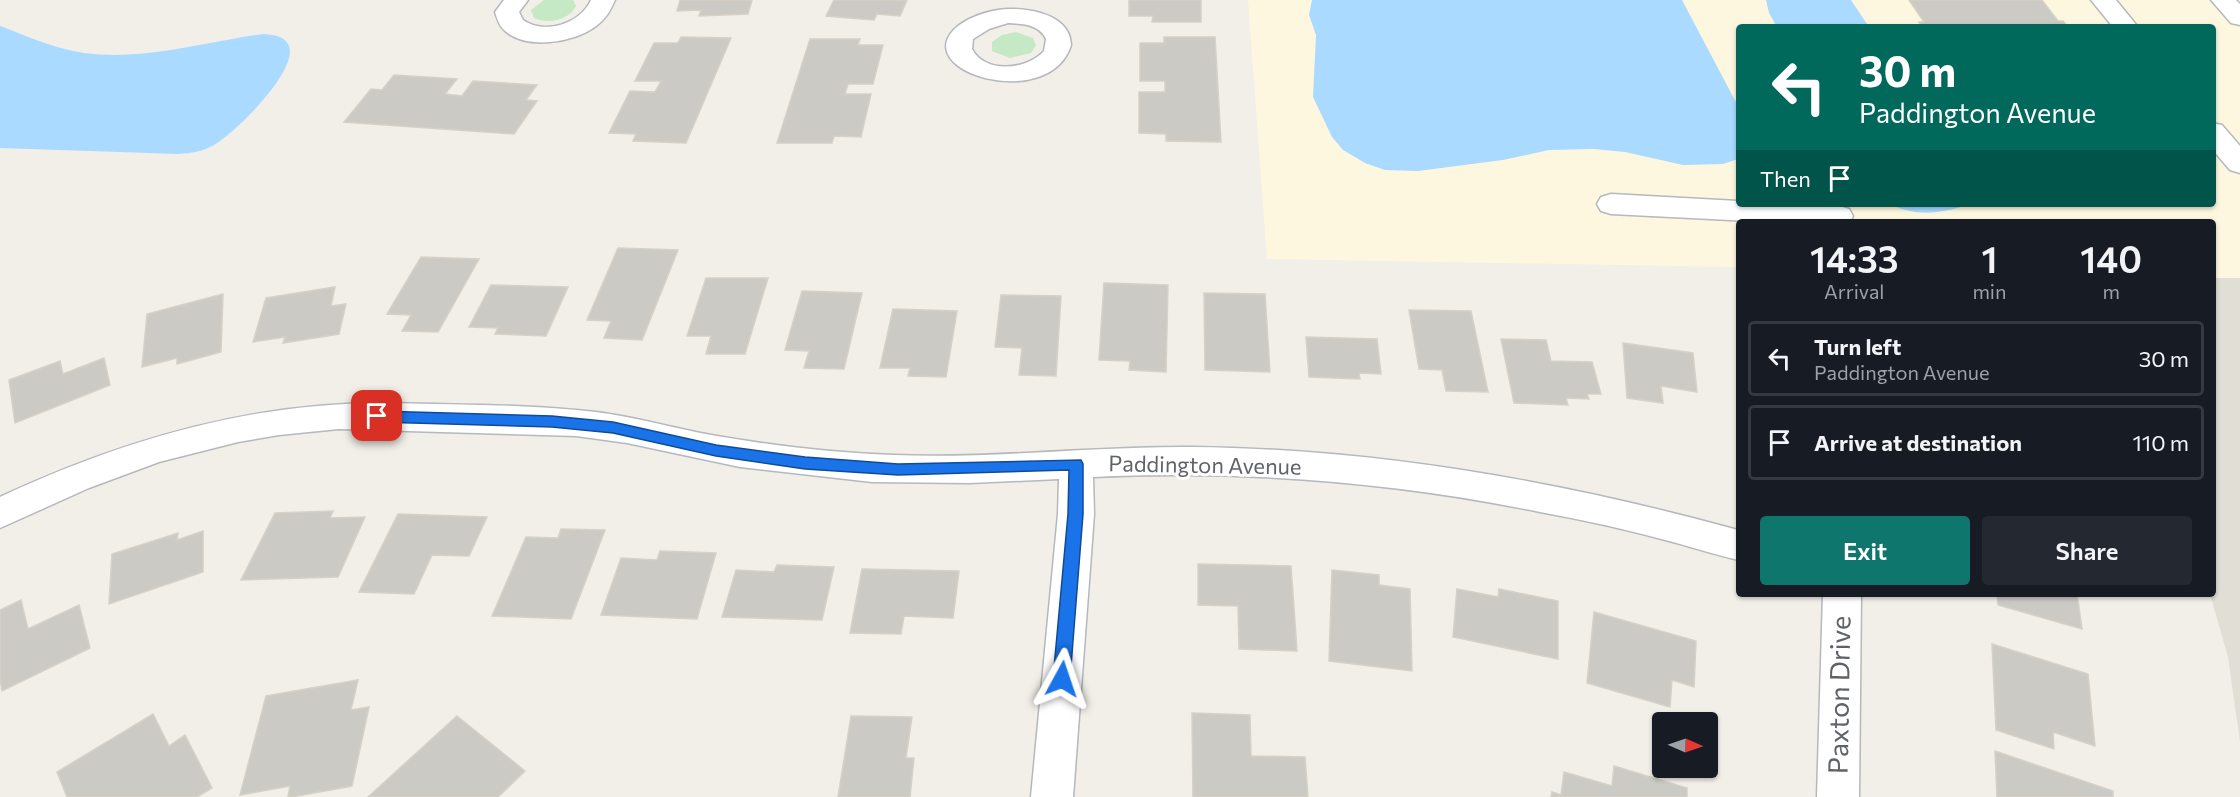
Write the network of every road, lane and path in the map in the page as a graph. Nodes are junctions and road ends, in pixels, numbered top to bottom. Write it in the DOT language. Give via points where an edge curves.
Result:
graph roads {
  1 [pos="516,0"];
  2 [pos="603,0"];
  3 [pos="2103,0"];
  4 [pos="2223,0"];
  5 [pos="2240,18"];
  6 [pos="2123,24"];
  7 [pos="2216,136"];
  8 [pos="2240,164"];
  9 [pos="1611,204"];
  10 [pos="1839,216"];
  11 [pos="1773,217"];
  12 [pos="1076,464"];
  13 [pos="0,513"];
  14 [pos="1736,544"];
  15 [pos="1842,597"];
  16 [pos="1052,797"];
  17 [pos="1838,797"];
  1 -- 2 [label="street" via="507,12 512,27 526,33 546,34 588,22 597,15"];
  3 -- 6 [label="street"];
  4 -- 5 [label="street"];
  7 -- 8 [label="street"];
  9 -- 11 [label="street"];
  10 -- 11 [label="street"];
  12 -- 13 [label="street, Paddington Avenue" via="898,470 805,463 716,450 613,428 552,422 324,417 215,433 164,447 77,478"];
  12 -- 14 [label="street, Paddington Avenue" via="1138,460 1267,463 1420,478 1676,526"];
  12 -- 16 [label="street" via="1076,514"];
  15 -- 17 [label="street, Paxton Drive"];
}
